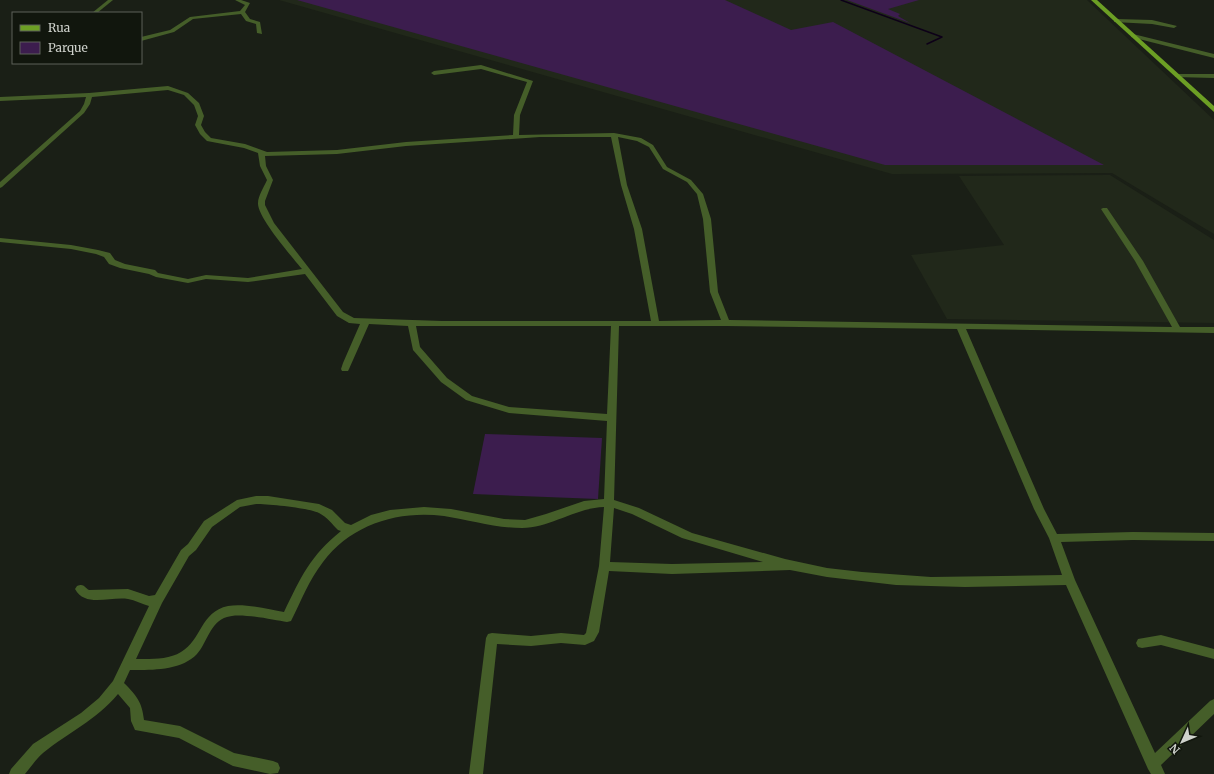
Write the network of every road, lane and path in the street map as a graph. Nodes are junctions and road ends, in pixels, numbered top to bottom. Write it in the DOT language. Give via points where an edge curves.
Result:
graph roads {
  1 [pos="111,0"];
  2 [pos="237,0"];
  3 [pos="1094,0"];
  4 [pos="95,12"];
  5 [pos="242,12"];
  6 [pos="1116,20"];
  7 [pos="1174,26"];
  8 [pos="260,32"];
  9 [pos="1133,36"];
  10 [pos="142,39"];
  11 [pos="1214,56"];
  12 [pos="434,73"];
  13 [pos="1177,76"];
  14 [pos="1214,76"];
  15 [pos="89,95"];
  16 [pos="0,99"];
  17 [pos="1214,110"];
  18 [pos="614,135"];
  19 [pos="516,136"];
  20 [pos="261,153"];
  21 [pos="0,186"];
  22 [pos="1105,209"];
  23 [pos="0,240"];
  24 [pos="307,271"];
  25 [pos="365,323"];
  26 [pos="412,324"];
  27 [pos="656,324"];
  28 [pos="726,324"];
  29 [pos="616,325"];
  30 [pos="960,326"];
  31 [pos="1178,330"];
  32 [pos="1214,330"];
  33 [pos="345,369"];
  34 [pos="611,418"];
  35 [pos="609,503"];
  36 [pos="352,529"];
  37 [pos="1214,537"];
  38 [pos="1054,538"];
  39 [pos="604,566"];
  40 [pos="794,566"];
  41 [pos="1069,580"];
  42 [pos="81,589"];
  43 [pos="158,600"];
  44 [pos="1142,643"];
  45 [pos="1214,654"];
  46 [pos="127,665"];
  47 [pos="117,685"];
  48 [pos="1214,705"];
  49 [pos="273,768"];
  50 [pos="1156,769"];
  51 [pos="16,774"];
  52 [pos="476,774"];
  1 -- 4 [label="street"];
  2 -- 5 [label="street" via="248,4"];
  3 -- 6 [label="main road"];
  5 -- 8 [label="street" via="248,20 258,23"];
  5 -- 10 [label="street" via="192,18 172,31"];
  6 -- 7 [label="street"];
  6 -- 9 [label="main road"];
  9 -- 11 [label="street"];
  9 -- 13 [label="main road"];
  12 -- 19 [label="street" via="481,68 530,81 520,103"];
  13 -- 14 [label="street"];
  13 -- 17 [label="main road"];
  15 -- 16 [label="street"];
  15 -- 20 [label="street" via="160,87 176,89 197,104 201,116 198,125 209,140 245,146"];
  15 -- 21 [label="street" via="82,112"];
  18 -- 19 [label="street"];
  18 -- 27 [label="street" via="624,185 638,229"];
  18 -- 28 [label="street" via="639,139 646,143 665,168 690,181 700,194 707,219 714,292"];
  19 -- 20 [label="street" via="337,152 287,155"];
  20 -- 24 [label="street" via="263,166 270,180 260,202 262,209"];
  22 -- 31 [label="street" via="1139,261"];
  23 -- 24 [label="street" via="98,252 123,266 188,281 206,277 248,280"];
  24 -- 25 [label="street" via="340,314 352,321"];
  25 -- 26 [label="street"];
  25 -- 33 [label="street"];
  26 -- 29 [label="street"];
  26 -- 34 [label="street" via="416,348 444,380 469,398 509,410"];
  27 -- 28 [label="street"];
  27 -- 29 [label="street"];
  28 -- 30 [label="street"];
  29 -- 34 [label="street"];
  30 -- 31 [label="street"];
  30 -- 38 [label="street" via="1039,510"];
  31 -- 32 [label="street"];
  34 -- 35 [label="street"];
  35 -- 36 [label="street" via="582,506 534,522 516,525 442,512 406,510 383,515"];
  35 -- 39 [label="street"];
  35 -- 40 [label="street" via="648,516 686,534"];
  36 -- 43 [label="street" via="342,526 328,513 309,506 268,500 237,504 205,527 185,553"];
  36 -- 46 [label="street" via="331,545 319,559 287,617 228,610 211,619 192,651 185,656 160,663"];
  37 -- 38 [label="street"];
  38 -- 41 [label="street"];
  39 -- 40 [label="street" via="672,569"];
  39 -- 52 [label="street" via="590,637 585,640 561,638 531,641 492,638"];
  40 -- 41 [label="street" via="914,582"];
  41 -- 50 [label="street"];
  42 -- 43 [label="street" via="89,595 128,594 149,601"];
  43 -- 46 [label="street"];
  44 -- 45 [label="street" via="1169,641"];
  46 -- 47 [label="street"];
  47 -- 49 [label="street" via="134,704 139,726 180,732 233,759"];
  47 -- 51 [label="street" via="103,702 85,717 38,748"];
  48 -- 50 [label="street"];
}
